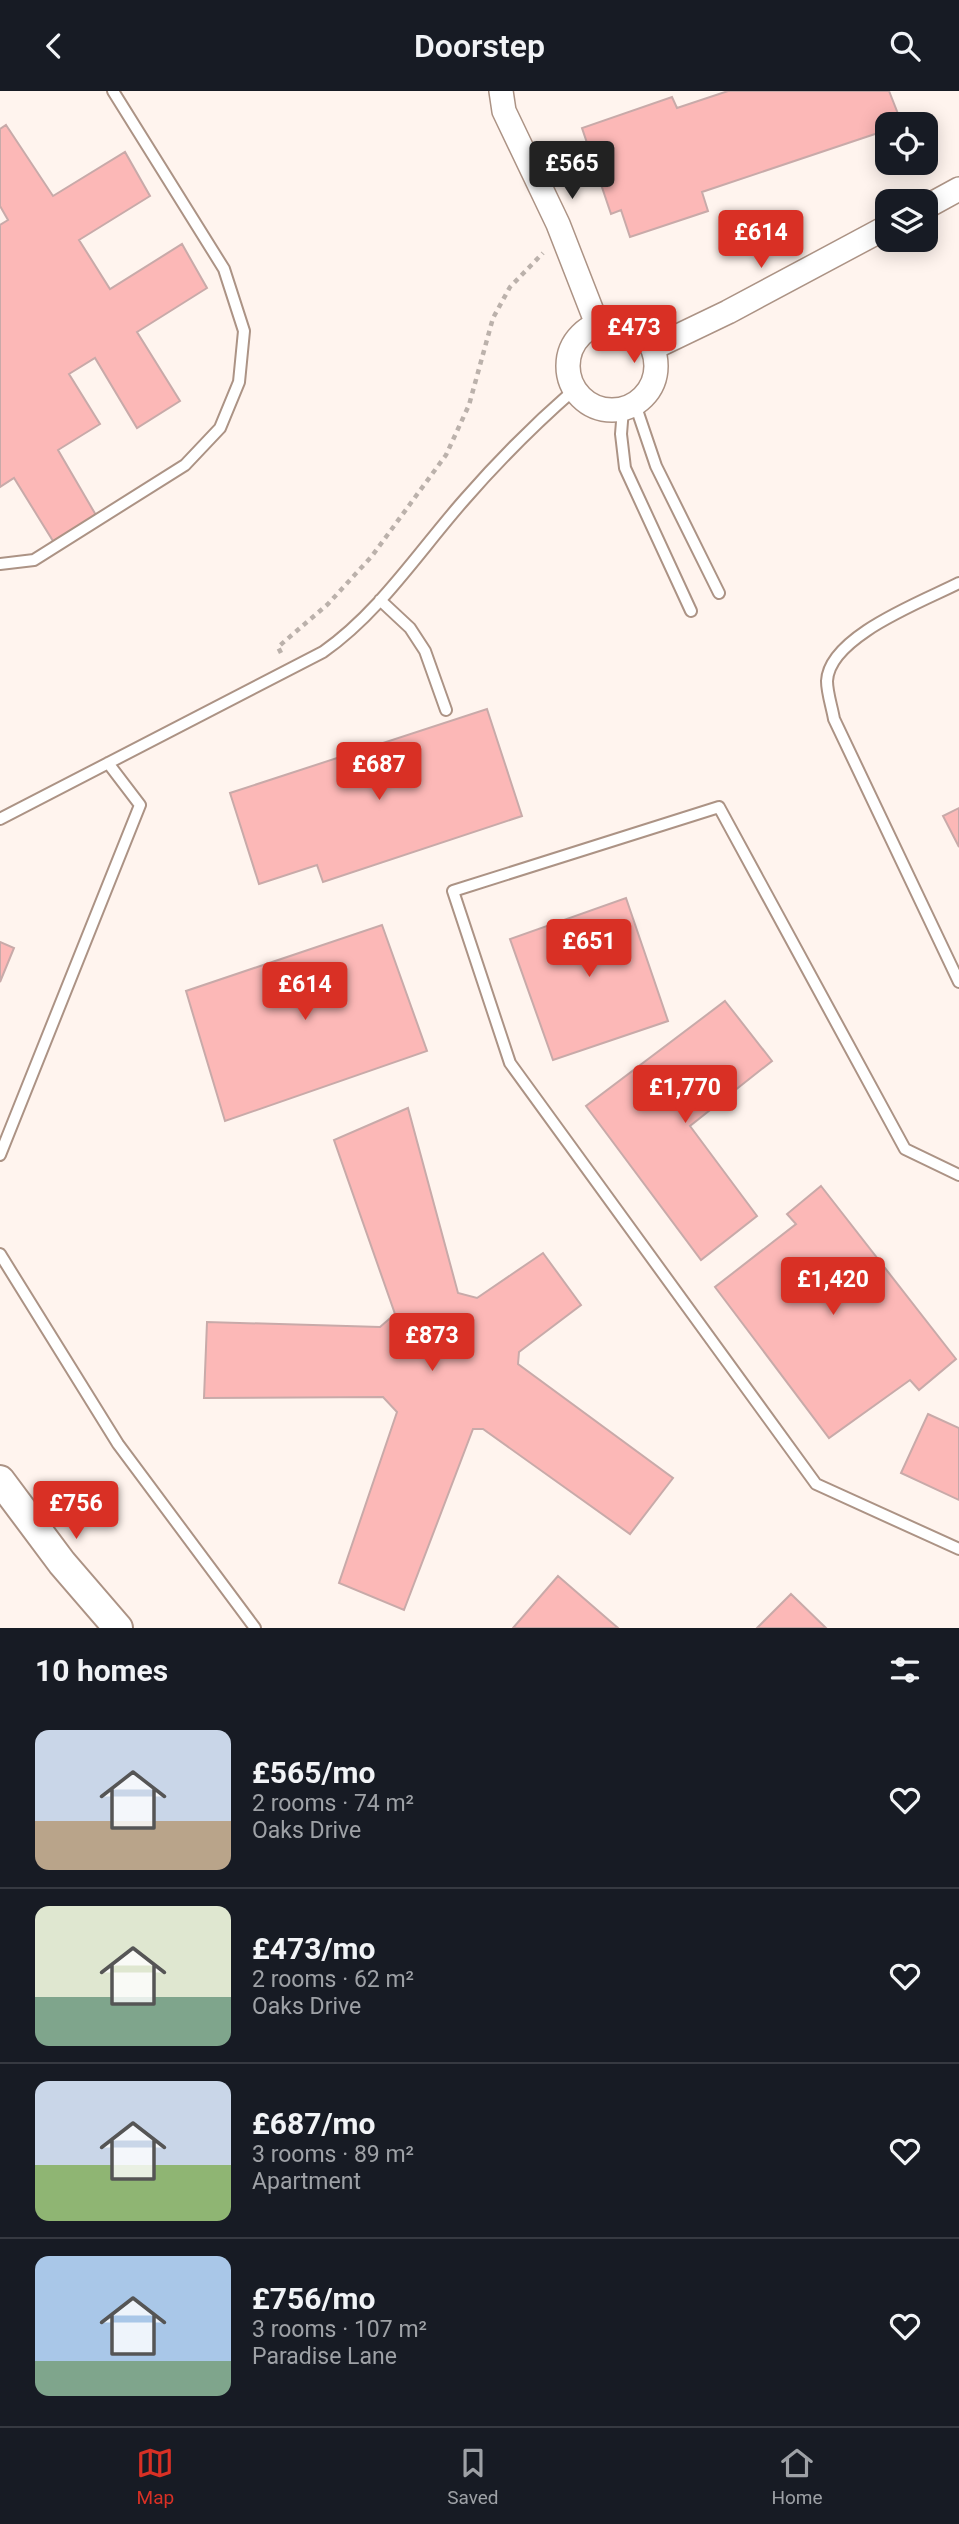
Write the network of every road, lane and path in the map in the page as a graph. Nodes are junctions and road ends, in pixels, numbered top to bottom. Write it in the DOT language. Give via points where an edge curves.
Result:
graph roads {
  1 [pos="113,91"];
  2 [pos="501,91"];
  3 [pos="959,189"];
  4 [pos="938,200"];
  5 [pos="875,233"];
  6 [pos="564,238"];
  7 [pos="597,324"];
  8 [pos="653,348"];
  9 [pos="575,389"];
  10 [pos="629,406"];
  11 [pos="0,564"];
  12 [pos="959,583"];
  13 [pos="719,593"];
  14 [pos="380,600"];
  15 [pos="691,611"];
  16 [pos="290,669"];
  17 [pos="446,710"];
  18 [pos="108,763"];
  19 [pos="0,819"];
  20 [pos="959,982"];
  21 [pos="0,1155"];
  22 [pos="959,1175"];
  23 [pos="0,1254"];
  24 [pos="0,1480"];
  25 [pos="959,1549"];
  26 [pos="118,1628"];
  27 [pos="255,1628"];
  1 -- 11 [label="lane" via="224,269 244,331 239,382 220,428 184,464 34,560"];
  2 -- 6 [label="street" via="504,111"];
  3 -- 4 [label="street"];
  5 -- 8 [label="street"];
  6 -- 7 [label="street"];
  6 -- 16 [label="path" via="531,263 510,287 494,318 469,405 446,455 372,556 328,604 278,647"];
  7 -- 8 [label="street" via="624,323 646,337"];
  7 -- 9 [label="street" via="576,341 570,354 568,368"];
  8 -- 10 [label="street" via="652,385"];
  9 -- 10 [label="street" via="593,405 608,410"];
  9 -- 14 [label="lane" via="466,498"];
  10 -- 13 [label="lane"];
  10 -- 15 [label="lane" via="621,434 625,468"];
  12 -- 20 [label="lane" via="864,631 839,652 827,679 834,719"];
  14 -- 16 [label="lane" via="348,634"];
  14 -- 17 [label="lane" via="410,628 425,651"];
  16 -- 18 [label="lane"];
  18 -- 19 [label="lane"];
  18 -- 21 [label="lane" via="141,805"];
  22 -- 25 [label="lane" via="905,1149 719,807 453,891 510,1063 816,1484"];
  23 -- 27 [label="lane" via="118,1444"];
  24 -- 26 [label="street"];
}
